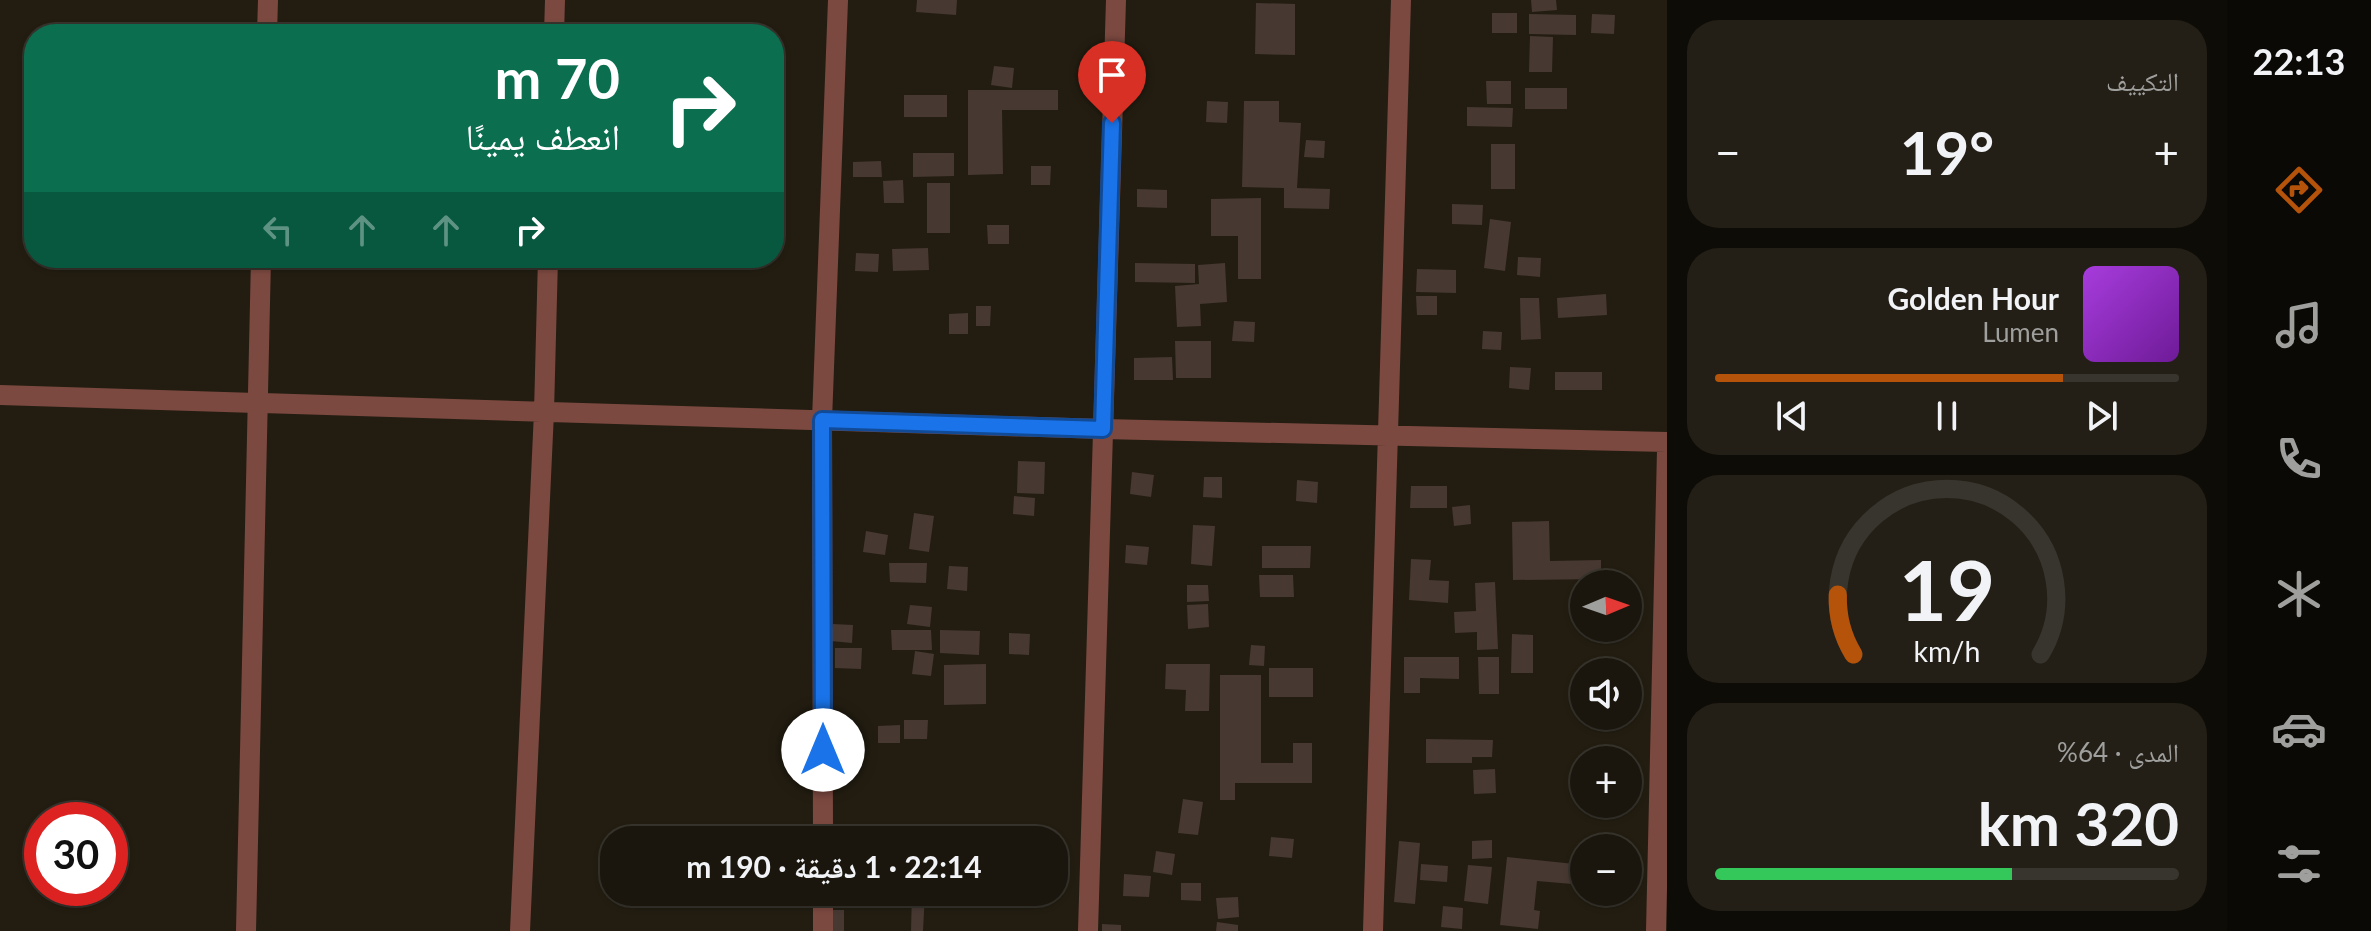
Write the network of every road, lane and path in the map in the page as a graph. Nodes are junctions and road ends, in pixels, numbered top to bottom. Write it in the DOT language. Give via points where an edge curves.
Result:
graph roads {
  1 [pos="268,0"];
  2 [pos="555,0"];
  3 [pos="838,0"];
  4 [pos="1116,0"];
  5 [pos="1401,0"];
  6 [pos="267,24"];
  7 [pos="554,24"];
  8 [pos="261,268"];
  9 [pos="548,268"];
  10 [pos="0,395"];
  11 [pos="258,403"];
  12 [pos="544,412"];
  13 [pos="822,420"];
  14 [pos="1103,429"];
  15 [pos="1388,435"];
  16 [pos="1667,442"];
  17 [pos="1667,450"];
  18 [pos="1664,736"];
  19 [pos="823,826"];
  20 [pos="823,906"];
  21 [pos="246,931"];
  22 [pos="520,931"];
  23 [pos="823,931"];
  24 [pos="1088,931"];
  25 [pos="1373,931"];
  26 [pos="1656,931"];
  1 -- 6 [label="street"];
  2 -- 7 [label="street"];
  3 -- 13 [label="street"];
  4 -- 14 [label="street"];
  5 -- 15 [label="street"];
  8 -- 11 [label="street"];
  9 -- 12 [label="street"];
  10 -- 11 [label="street"];
  11 -- 12 [label="street"];
  11 -- 21 [label="street"];
  12 -- 13 [label="street"];
  12 -- 22 [label="street"];
  13 -- 14 [label="street"];
  13 -- 19 [label="street"];
  14 -- 15 [label="street"];
  14 -- 24 [label="street"];
  15 -- 16 [label="street"];
  15 -- 25 [label="street"];
  17 -- 18 [label="street"];
  18 -- 26 [label="street"];
  20 -- 23 [label="street"];
}
